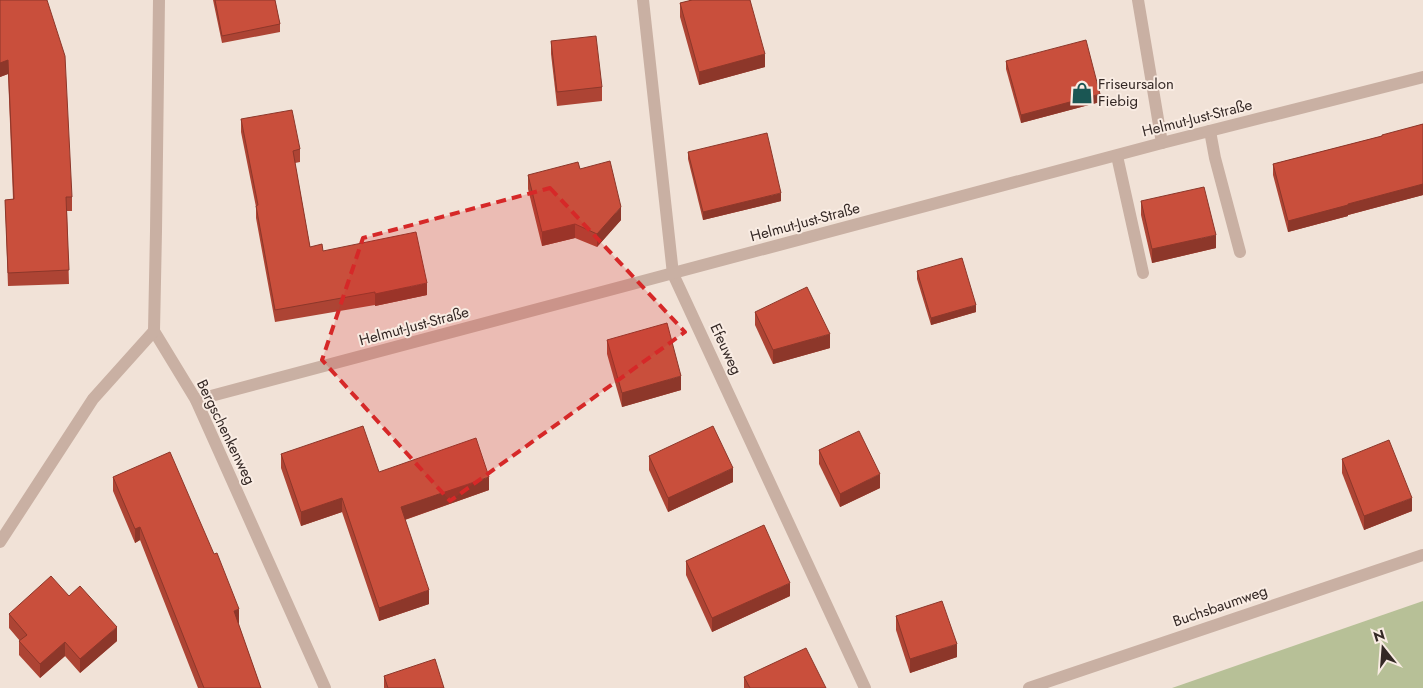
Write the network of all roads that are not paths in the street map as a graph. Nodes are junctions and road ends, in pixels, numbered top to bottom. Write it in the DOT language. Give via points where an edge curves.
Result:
graph roads {
  1 [pos="159,0"];
  2 [pos="643,0"];
  3 [pos="1138,0"];
  4 [pos="1423,77"];
  5 [pos="1210,131"];
  6 [pos="1162,143"];
  7 [pos="1117,156"];
  8 [pos="1240,252"];
  9 [pos="1143,272"];
  10 [pos="673,274"];
  11 [pos="154,331"];
  12 [pos="196,400"];
  13 [pos="0,542"];
  14 [pos="1423,555"];
  15 [pos="325,688"];
  16 [pos="866,688"];
  17 [pos="1028,688"];
  1 -- 11 [label="street"];
  2 -- 10 [label="street, Efeuweg"];
  3 -- 6 [label="street"];
  4 -- 5 [label="street, Helmut-Just-Straße"];
  5 -- 6 [label="street, Helmut-Just-Straße"];
  5 -- 8 [label="street"];
  6 -- 7 [label="street, Helmut-Just-Straße"];
  7 -- 9 [label="street"];
  7 -- 10 [label="street, Helmut-Just-Straße"];
  10 -- 12 [label="street, Helmut-Just-Straße"];
  10 -- 16 [label="street, Efeuweg"];
  11 -- 12 [label="street, Bergschenkenweg"];
  11 -- 13 [label="street" via="93,398"];
  12 -- 15 [label="street, Bergschenkenweg"];
  14 -- 17 [label="street, Buchsbaumweg"];
}
